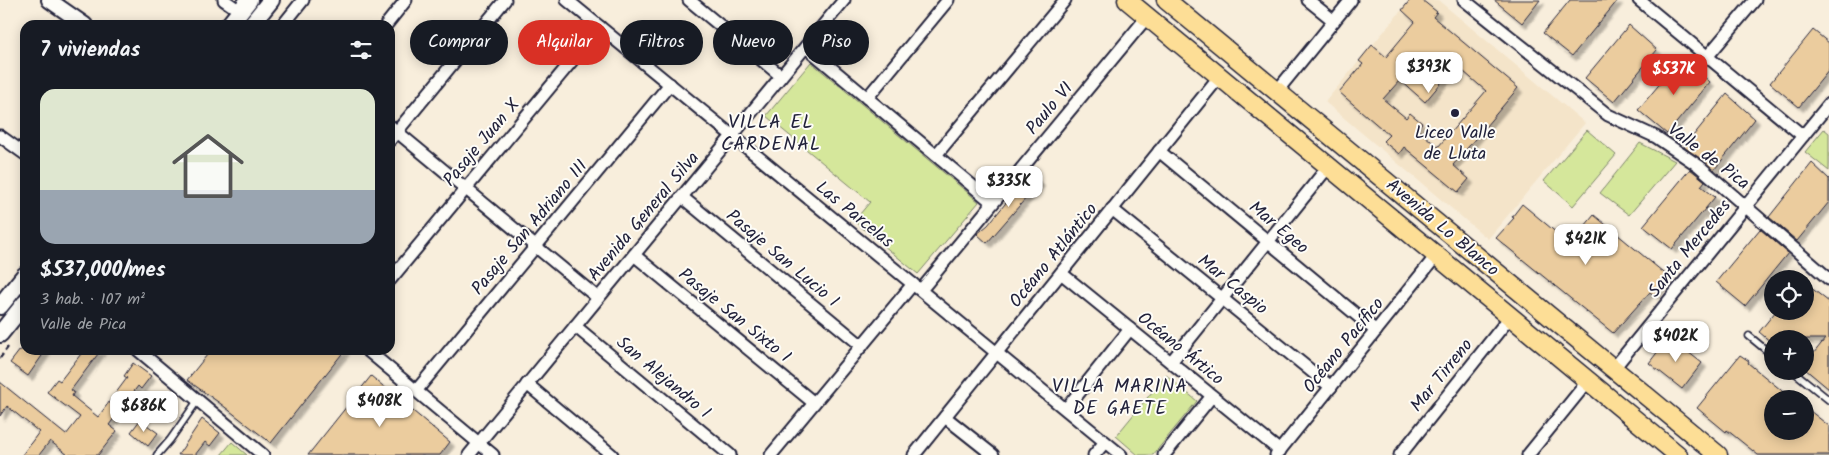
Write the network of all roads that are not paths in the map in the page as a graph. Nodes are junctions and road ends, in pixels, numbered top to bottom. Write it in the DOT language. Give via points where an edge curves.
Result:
graph roads {
  1 [pos="49,0"];
  2 [pos="224,0"];
  3 [pos="271,0"];
  4 [pos="304,0"];
  5 [pos="406,0"];
  6 [pos="504,0"];
  7 [pos="567,0"];
  8 [pos="689,0"];
  9 [pos="948,0"];
  10 [pos="1065,0"];
  11 [pos="1127,0"];
  12 [pos="1166,0"];
  13 [pos="1308,0"];
  14 [pos="1352,0"];
  15 [pos="1464,0"];
  16 [pos="1639,0"];
  17 [pos="1755,0"];
  18 [pos="839,2"];
  19 [pos="245,6"];
  20 [pos="1147,17"];
  21 [pos="77,20"];
  22 [pos="233,20"];
  23 [pos="255,20"];
  24 [pos="287,20"];
  25 [pos="390,20"];
  26 [pos="591,20"];
  27 [pos="826,20"];
  28 [pos="1334,21"];
  29 [pos="610,35"];
  30 [pos="803,51"];
  31 [pos="1708,57"];
  32 [pos="569,65"];
  33 [pos="828,65"];
  34 [pos="782,76"];
  35 [pos="1219,76"];
  36 [pos="670,84"];
  37 [pos="1277,91"];
  38 [pos="867,98"];
  39 [pos="1828,109"];
  40 [pos="395,128"];
  41 [pos="395,134"];
  42 [pos="0,136"];
  43 [pos="732,136"];
  44 [pos="1803,136"];
  45 [pos="20,150"];
  46 [pos="1159,151"];
  47 [pos="936,155"];
  48 [pos="1328,167"];
  49 [pos="466,189"];
  50 [pos="682,197"];
  51 [pos="993,203"];
  52 [pos="1745,206"];
  53 [pos="1112,209"];
  54 [pos="1423,210"];
  55 [pos="1406,231"];
  56 [pos="1268,241"];
  57 [pos="536,246"];
  58 [pos="634,255"];
  59 [pos="1436,256"];
  60 [pos="1061,273"];
  61 [pos="395,274"];
  62 [pos="1829,279"];
  63 [pos="20,281"];
  64 [pos="917,287"];
  65 [pos="598,298"];
  66 [pos="1222,298"];
  67 [pos="1,303"];
  68 [pos="20,309"];
  69 [pos="1510,317"];
  70 [pos="575,326"];
  71 [pos="1130,329"];
  72 [pos="1376,331"];
  73 [pos="0,334"];
  74 [pos="1749,336"];
  75 [pos="862,346"];
  76 [pos="1764,348"];
  77 [pos="997,352"];
  78 [pos="144,355"];
  79 [pos="373,355"];
  80 [pos="1170,362"];
  81 [pos="1614,368"];
  82 [pos="1804,380"];
  83 [pos="1588,381"];
  84 [pos="527,384"];
  85 [pos="1331,387"];
  86 [pos="416,391"];
  87 [pos="1212,396"];
  88 [pos="198,400"];
  89 [pos="1829,400"];
  90 [pos="814,403"];
  91 [pos="1066,409"];
  92 [pos="945,417"];
  93 [pos="1105,442"];
  94 [pos="479,443"];
  95 [pos="1278,453"];
  96 [pos="157,455"];
  97 [pos="263,455"];
  98 [pos="469,455"];
  99 [pos="493,455"];
  100 [pos="612,455"];
  101 [pos="730,455"];
  102 [pos="771,455"];
  103 [pos="914,455"];
  104 [pos="993,455"];
  105 [pos="1094,455"];
  106 [pos="1122,455"];
  107 [pos="1164,455"];
  108 [pos="1400,455"];
  109 [pos="1528,455"];
  110 [pos="1678,455"];
  111 [pos="1718,455"];
  1 -- 21 [label="street"];
  2 -- 19 [label="street"];
  3 -- 23 [label="main road"];
  4 -- 24 [label="street"];
  5 -- 25 [label="street"];
  6 -- 40 [label="street"];
  7 -- 26 [label="street, Las Parcelas"];
  8 -- 34 [label="street"];
  9 -- 38 [label="street"];
  10 -- 47 [label="street"];
  11 -- 20 [label="main road, Avenida Lo Blanco"];
  12 -- 37 [label="main road, Avenida Lo Blanco"];
  13 -- 28 [label="street"];
  14 -- 28 [label="street"];
  15 -- 52 [label="street, Valle de Pica" via="1608,115 1672,147"];
  16 -- 31 [label="street"];
  17 -- 31 [label="street"];
  18 -- 27 [label="street, Avenida General Silva"];
  19 -- 22 [label="main road"];
  20 -- 35 [label="main road, Avenida Lo Blanco"];
  20 -- 51 [label="street, Paulo VI"];
  28 -- 37 [label="street"];
  29 -- 36 [label="street, Las Parcelas"];
  30 -- 34 [label="street, Avenida General Silva"];
  31 -- 44 [label="street"];
  32 -- 49 [label="street, Pasaje Juan X"];
  33 -- 38 [label="street"];
  34 -- 43 [label="street, Avenida General Silva"];
  35 -- 46 [label="street, Océano Atlántico"];
  35 -- 48 [label="main road, Avenida Lo Blanco"];
  36 -- 43 [label="street, Las Parcelas"];
  36 -- 57 [label="street, Pasaje San Adriano III"];
  37 -- 54 [label="main road, Avenida Lo Blanco"];
  38 -- 47 [label="street"];
  39 -- 44 [label="street, Santa Mercedes"];
  41 -- 49 [label="street"];
  42 -- 45 [label="street"];
  43 -- 50 [label="street, Avenida General Silva"];
  43 -- 64 [label="street, Las Parcelas"];
  44 -- 52 [label="street, Santa Mercedes"];
  46 -- 53 [label="street, Océano Atlántico"];
  46 -- 56 [label="street, Mar Egeo"];
  47 -- 51 [label="street"];
  48 -- 55 [label="main road, Avenida Lo Blanco"];
  48 -- 56 [label="street"];
  49 -- 57 [label="street"];
  49 -- 61 [label="street, Pasaje Juan X"];
  50 -- 58 [label="street, Avenida General Silva"];
  50 -- 75 [label="street, Pasaje San Lucio I"];
  51 -- 64 [label="street, Paulo VI"];
  52 -- 62 [label="street, Valle de Pica"];
  52 -- 81 [label="street, Santa Mercedes"];
  53 -- 60 [label="street, Océano Atlántico"];
  53 -- 66 [label="street, Mar Caspio"];
  54 -- 55 [label="main road"];
  54 -- 81 [label="main road, Avenida Lo Blanco"];
  55 -- 59 [label="main road, Avenida Lo Blanco"];
  56 -- 66 [label="street"];
  56 -- 72 [label="street, Mar Egeo"];
  57 -- 65 [label="street"];
  57 -- 86 [label="street, Pasaje San Adriano III"];
  58 -- 65 [label="street, Avenida General Silva"];
  58 -- 90 [label="street, Pasaje San Sixto I"];
  59 -- 69 [label="main road, Avenida Lo Blanco"];
  59 -- 72 [label="street, Océano Pacífico"];
  60 -- 71 [label="street, Océano Ártico"];
  60 -- 77 [label="street, Océano Atlántico"];
  63 -- 67 [label="main road"];
  64 -- 75 [label="street, Paulo VI"];
  64 -- 77 [label="street, Las Parcelas"];
  65 -- 70 [label="street, Avenida General Silva"];
  66 -- 80 [label="street"];
  66 -- 85 [label="street, Mar Caspio"];
  68 -- 73 [label="main road"];
  69 -- 83 [label="main road, Avenida Lo Blanco"];
  69 -- 108 [label="street, Mar Tirreno"];
  70 -- 84 [label="street, Avenida General Silva"];
  70 -- 101 [label="street, San Alejandro I"];
  71 -- 80 [label="street, Océano Ártico"];
  71 -- 91 [label="street"];
  72 -- 85 [label="street, Océano Pacífico"];
  74 -- 76 [label="lane"];
  75 -- 90 [label="street, Paulo VI"];
  77 -- 91 [label="street, Las Parcelas"];
  77 -- 92 [label="street, Océano Atlántico"];
  78 -- 88 [label="street"];
  79 -- 86 [label="street"];
  80 -- 87 [label="street, Océano Ártico"];
  81 -- 111 [label="main road, Avenida Lo Blanco"];
  82 -- 89 [label="lane"];
  83 -- 109 [label="street"];
  83 -- 110 [label="main road, Avenida Lo Blanco"];
  84 -- 94 [label="street, Avenida General Silva"];
  84 -- 100 [label="street"];
  85 -- 95 [label="street, Océano Pacífico"];
  86 -- 94 [label="street"];
  87 -- 95 [label="street, Océano Ártico"];
  87 -- 107 [label="street"];
  88 -- 96 [label="lane"];
  88 -- 97 [label="street"];
  90 -- 102 [label="street, Paulo VI"];
  91 -- 93 [label="street, Las Parcelas"];
  92 -- 103 [label="street, Océano Atlántico"];
  92 -- 104 [label="street"];
  93 -- 105 [label="street"];
  93 -- 106 [label="street, Las Parcelas"];
  94 -- 98 [label="street, Avenida General Silva"];
  94 -- 99 [label="street"];
}
